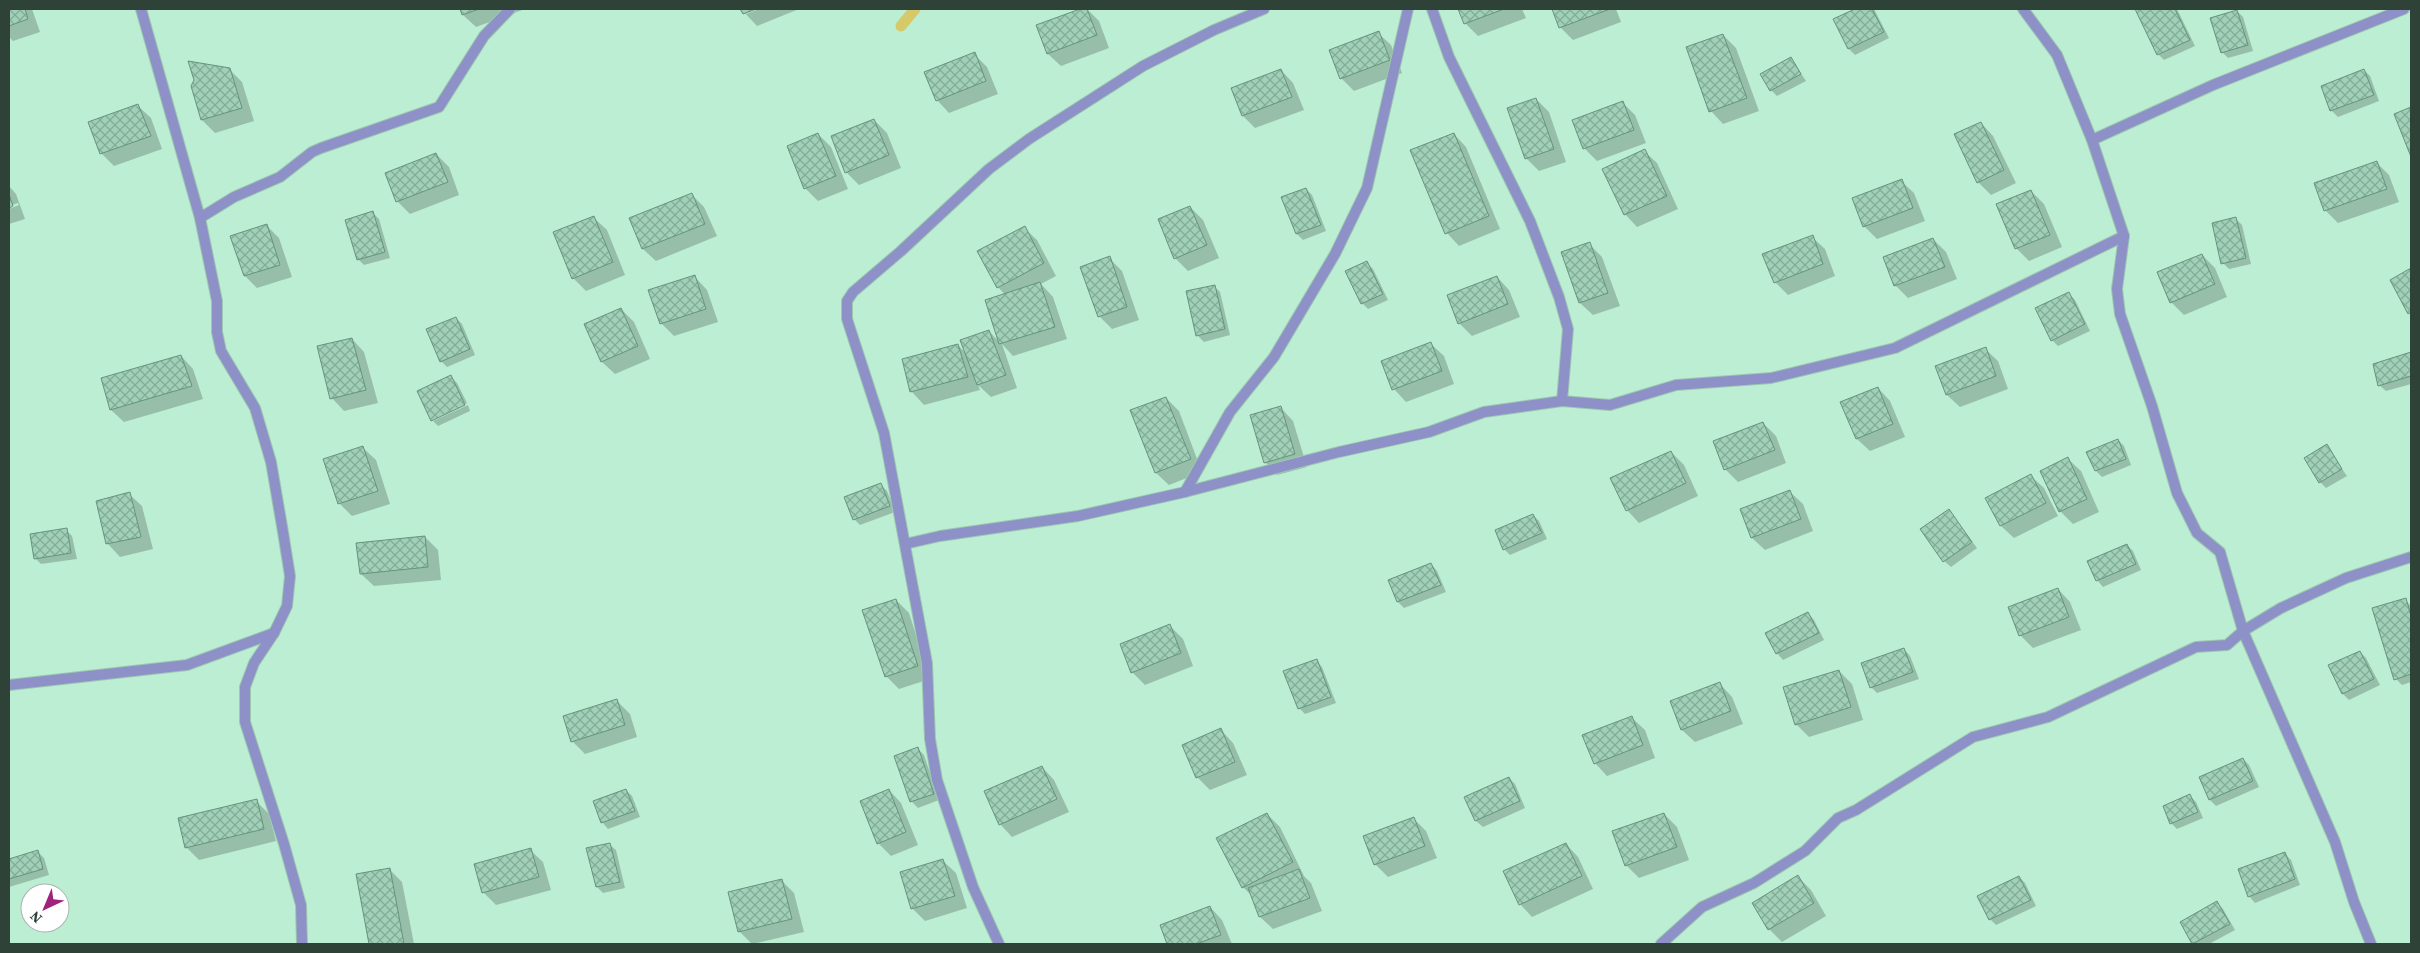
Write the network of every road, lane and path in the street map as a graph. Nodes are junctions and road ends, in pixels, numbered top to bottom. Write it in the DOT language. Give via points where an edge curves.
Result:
graph roads {
  1 [pos="141,9"];
  2 [pos="510,9"];
  3 [pos="1264,9"];
  4 [pos="1408,9"];
  5 [pos="1432,9"];
  6 [pos="2024,9"];
  7 [pos="2404,9"];
  8 [pos="2092,140"];
  9 [pos="200,218"];
  10 [pos="2124,236"];
  11 [pos="1562,401"];
  12 [pos="1185,492"];
  13 [pos="905,544"];
  14 [pos="2411,556"];
  15 [pos="2243,631"];
  16 [pos="274,633"];
  17 [pos="9,685"];
  18 [pos="302,944"];
  19 [pos="1000,944"];
  20 [pos="1661,944"];
  21 [pos="2371,944"];
  1 -- 9 [label="street"];
  2 -- 9 [label="street" via="484,36 439,107 317,150 280,177 234,197"];
  3 -- 13 [label="street" via="1143,66 1030,139 989,169 853,292 847,301 847,319 884,433"];
  4 -- 12 [label="street" via="1367,188 1335,254 1274,356 1230,412"];
  5 -- 11 [label="street" via="1450,57 1530,221 1559,297 1568,329"];
  6 -- 8 [label="street" via="2056,55"];
  7 -- 8 [label="street" via="2213,85"];
  8 -- 10 [label="street"];
  9 -- 16 [label="street" via="217,301 216,332 221,350 255,408 271,462 290,576 287,606"];
  10 -- 11 [label="street" via="1895,348 1771,378 1676,385 1610,405"];
  10 -- 15 [label="street" via="2117,289 2120,314 2177,492 2197,533 2220,552"];
  11 -- 12 [label="street" via="1484,412 1429,432"];
  12 -- 13 [label="street" via="1078,516"];
  13 -- 19 [label="street" via="928,662 930,739 937,780 973,887"];
  14 -- 15 [label="street" via="2346,578 2281,608"];
  15 -- 20 [label="street" via="2227,645 2196,647 2048,717 1973,737 1838,818 1805,851 1754,883 1702,906"];
  15 -- 21 [label="street" via="2335,842"];
  16 -- 17 [label="street" via="187,665"];
  16 -- 18 [label="street" via="254,663 245,687 245,722 301,905"];
}
